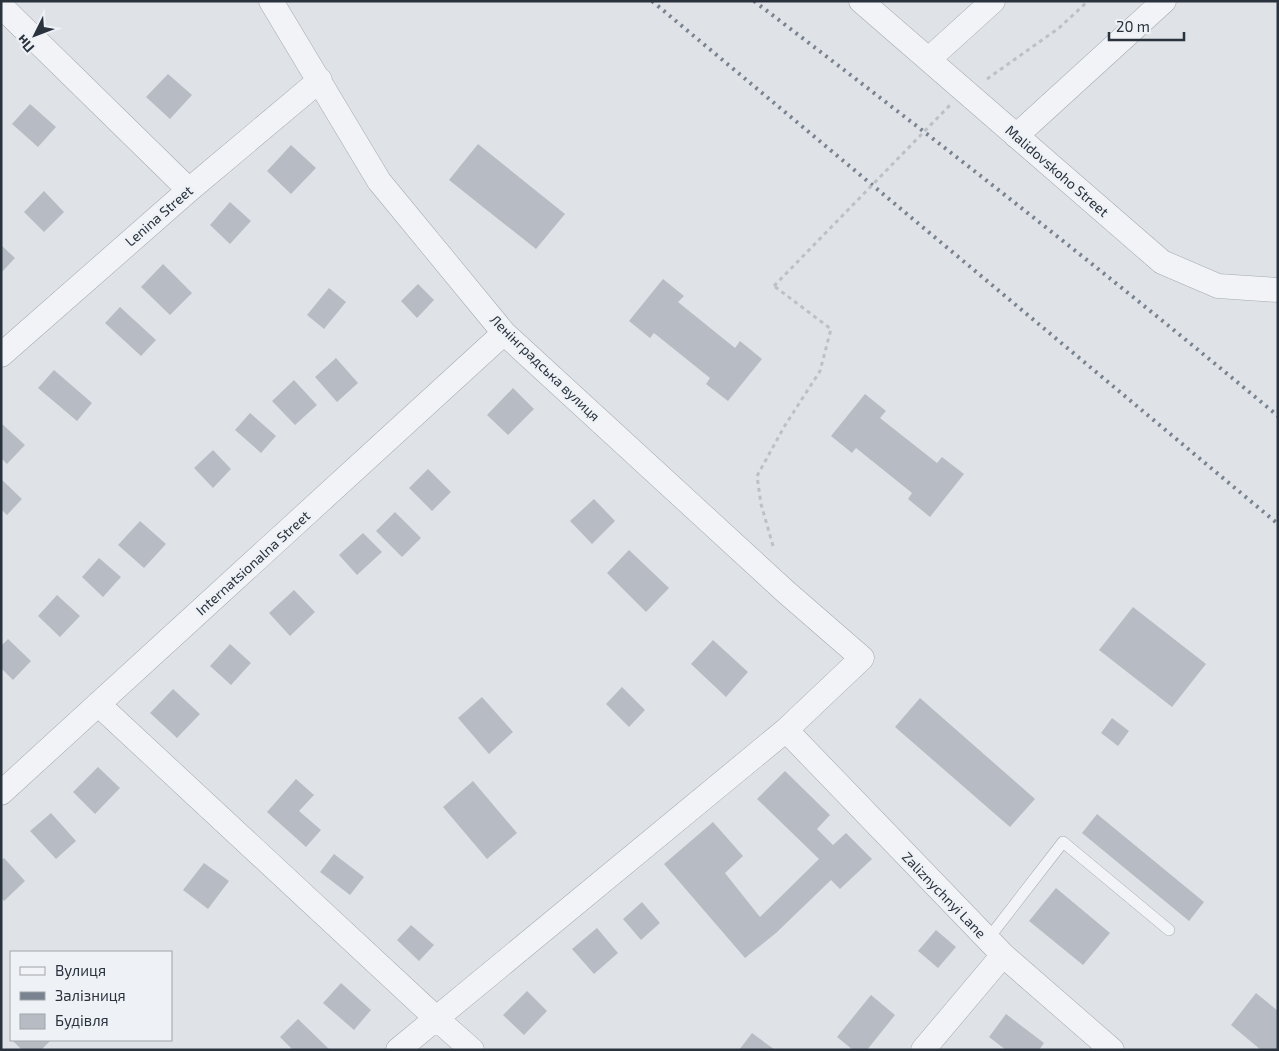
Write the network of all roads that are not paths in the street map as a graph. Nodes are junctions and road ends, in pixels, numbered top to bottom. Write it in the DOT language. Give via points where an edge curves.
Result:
graph roads {
  1 [pos="271,1"];
  2 [pos="861,1"];
  3 [pos="993,1"];
  4 [pos="1164,1"];
  5 [pos="1,6"];
  6 [pos="929,59"];
  7 [pos="320,80"];
  8 [pos="1016,136"];
  9 [pos="189,190"];
  10 [pos="1278,290"];
  11 [pos="504,333"];
  12 [pos="1,355"];
  13 [pos="98,704"];
  14 [pos="786,730"];
  15 [pos="1,793"];
  16 [pos="1169,930"];
  17 [pos="995,947"];
  18 [pos="437,1019"];
  19 [pos="398,1050"];
  20 [pos="472,1050"];
  21 [pos="923,1050"];
  22 [pos="1112,1050"];
  1 -- 7 [label="street, Ленінградська вулиця"];
  2 -- 6 [label="street, Malidovskoho Street"];
  3 -- 6 [label="street"];
  4 -- 8 [label="street"];
  5 -- 9 [label="street"];
  6 -- 8 [label="street, Malidovskoho Street"];
  7 -- 9 [label="street, Lenina Street"];
  7 -- 11 [label="street, Ленінградська вулиця" via="379,181"];
  8 -- 10 [label="street, Malidovskoho Street" via="1162,262 1218,286"];
  9 -- 12 [label="street, Lenina Street"];
  11 -- 13 [label="street, Internatsionalna Street"];
  11 -- 14 [label="street, Ленінградська вулиця" via="862,658"];
  13 -- 15 [label="street, Internatsionalna Street"];
  13 -- 18 [label="street"];
  14 -- 17 [label="street, Zaliznychnyi Lane"];
  14 -- 18 [label="street"];
  16 -- 17 [label="lane" via="1063,842"];
  17 -- 21 [label="street"];
  17 -- 22 [label="street, Zaliznychnyi Lane"];
  18 -- 19 [label="street"];
  18 -- 20 [label="street"];
}
